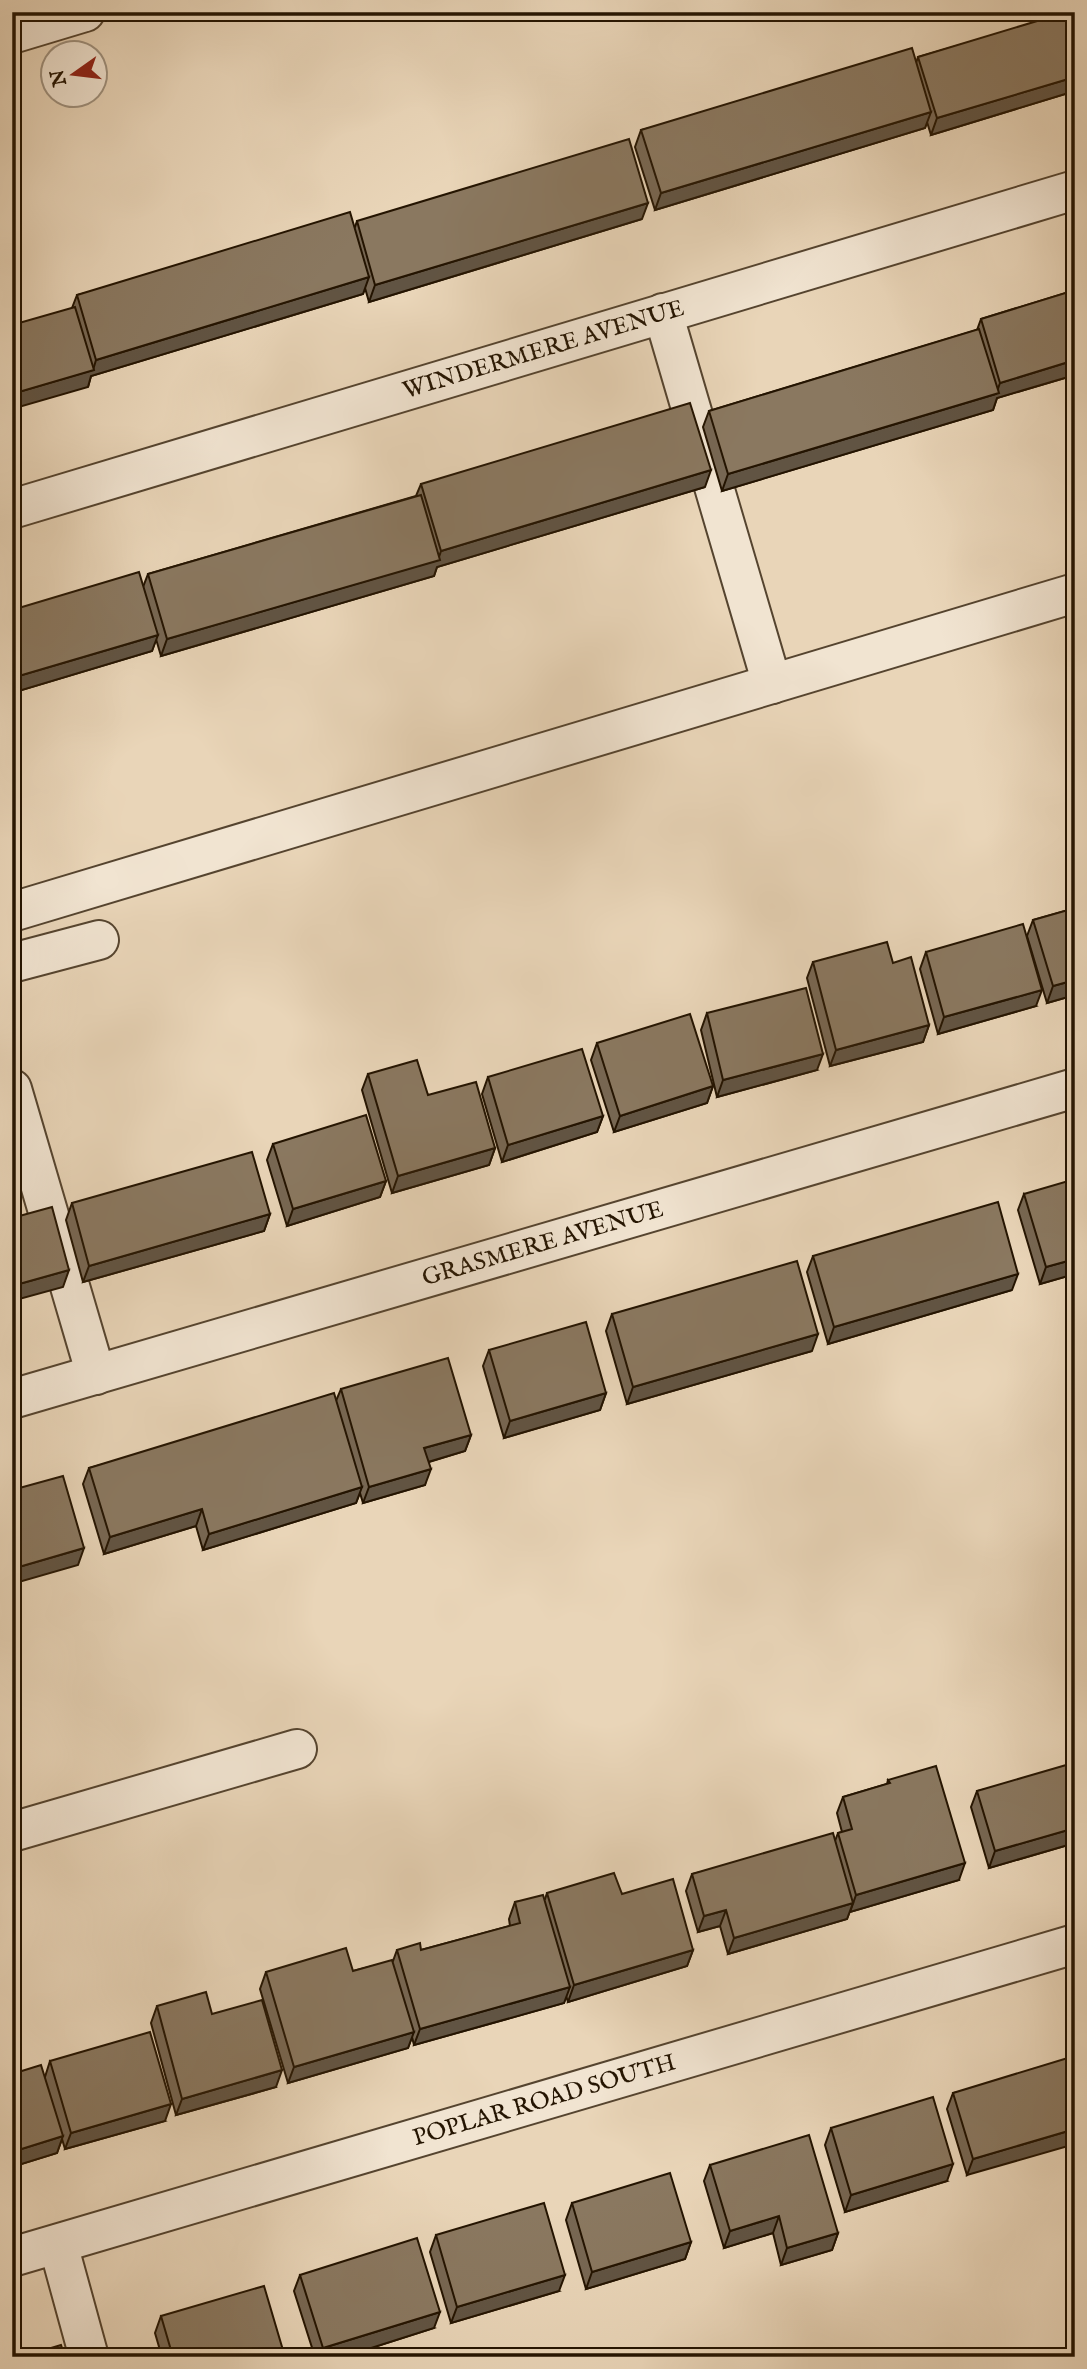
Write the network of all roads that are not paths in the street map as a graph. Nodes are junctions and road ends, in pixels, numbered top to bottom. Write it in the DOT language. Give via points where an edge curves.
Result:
graph roads {
  1 [pos="85,12"];
  2 [pos="12,34"];
  3 [pos="1075,190"];
  4 [pos="663,313"];
  5 [pos="12,509"];
  6 [pos="1075,593"];
  7 [pos="772,684"];
  8 [pos="12,912"];
  9 [pos="99,940"];
  10 [pos="12,963"];
  11 [pos="1075,1088"];
  12 [pos="12,1089"];
  13 [pos="96,1375"];
  14 [pos="12,1399"];
  15 [pos="297,1749"];
  16 [pos="12,1832"];
  17 [pos="1075,1944"];
  18 [pos="58,2244"];
  19 [pos="12,2257"];
  20 [pos="89,2357"];
  1 -- 2 [label="street"];
  3 -- 4 [label="street, WINDERMERE AVENUE"];
  4 -- 5 [label="street, WINDERMERE AVENUE"];
  4 -- 7 [label="street"];
  6 -- 7 [label="street"];
  7 -- 8 [label="street"];
  9 -- 10 [label="street"];
  11 -- 13 [label="street, GRASMERE AVENUE"];
  12 -- 13 [label="street"];
  13 -- 14 [label="street, GRASMERE AVENUE"];
  15 -- 16 [label="street"];
  17 -- 18 [label="street, POPLAR ROAD SOUTH"];
  18 -- 19 [label="street, POPLAR ROAD SOUTH"];
  18 -- 20 [label="street"];
}
